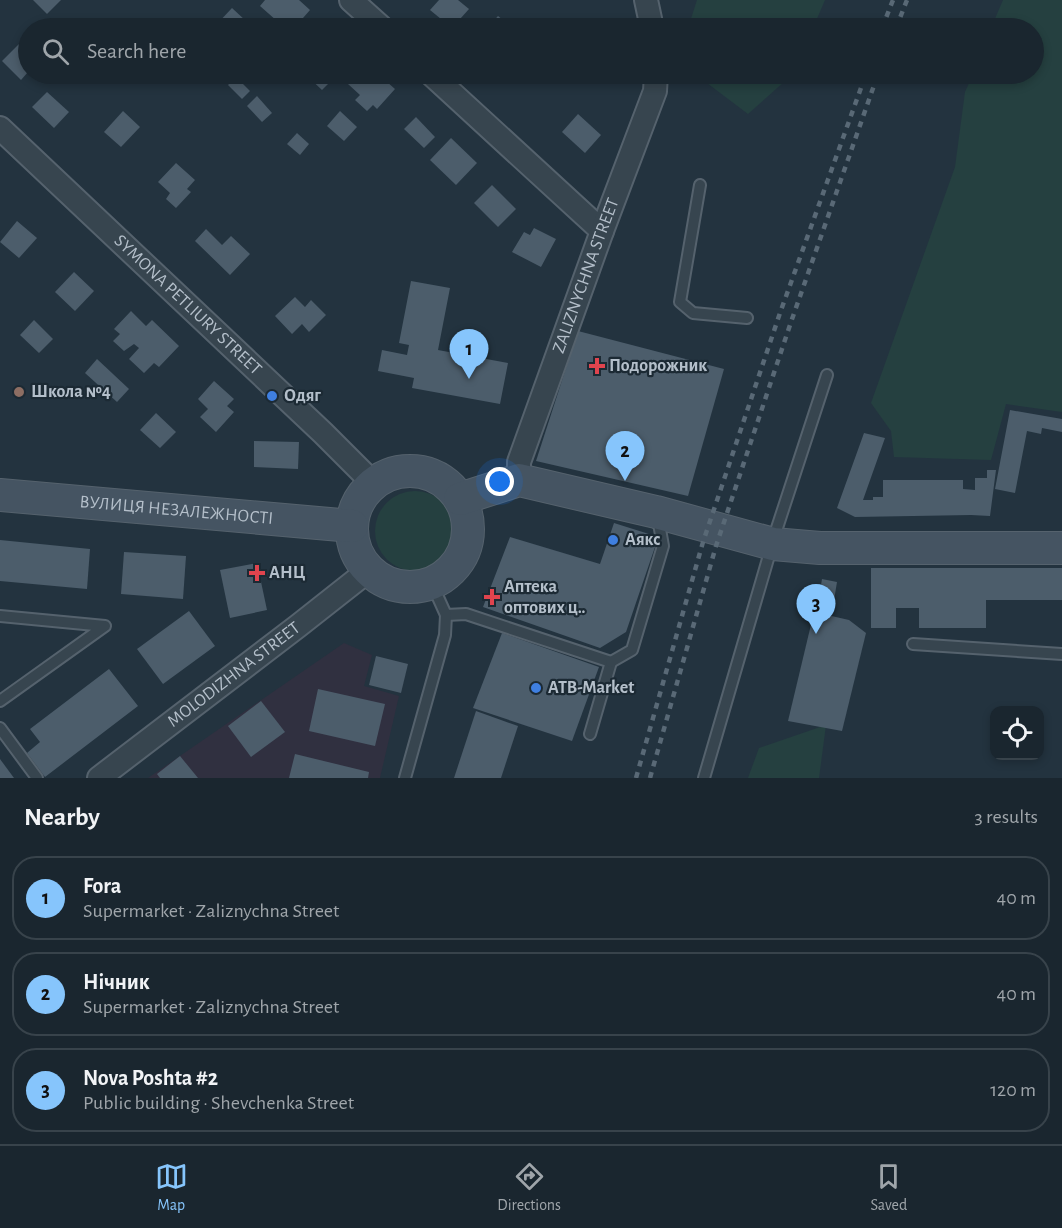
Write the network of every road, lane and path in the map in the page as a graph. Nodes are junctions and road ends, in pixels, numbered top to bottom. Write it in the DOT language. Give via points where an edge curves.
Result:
graph roads {
  1 [pos="351,0"];
  2 [pos="646,0"];
  3 [pos="371,18"];
  4 [pos="650,18"];
  5 [pos="441,84"];
  6 [pos="655,84"];
  7 [pos="0,128"];
  8 [pos="700,185"];
  9 [pos="602,231"];
  10 [pos="747,318"];
  11 [pos="827,375"];
  12 [pos="519,480"];
  13 [pos="374,484"];
  14 [pos="0,495"];
  15 [pos="460,499"];
  16 [pos="656,512"];
  17 [pos="352,526"];
  18 [pos="772,544"];
  19 [pos="1062,548"];
  20 [pos="369,570"];
  21 [pos="432,584"];
  22 [pos="0,615"];
  23 [pos="446,615"];
  24 [pos="913,644"];
  25 [pos="1062,654"];
  26 [pos="611,662"];
  27 [pos="0,701"];
  28 [pos="0,728"];
  29 [pos="590,734"];
  30 [pos="37,778"];
  31 [pos="99,778"];
  32 [pos="405,778"];
  33 [pos="704,778"];
  1 -- 3 [label="street"];
  2 -- 4 [label="street"];
  5 -- 9 [label="street"];
  6 -- 9 [label="street, ZALIZNYCHNA STREET"];
  7 -- 13 [label="street, SYMONA PETLIURY STREET"];
  8 -- 10 [label="lane" via="680,302 693,313"];
  9 -- 12 [label="street, ZALIZNYCHNA STREET" via="519,462"];
  11 -- 18 [label="lane"];
  12 -- 15 [label="main road"];
  12 -- 16 [label="main road"];
  13 -- 15 [label="main road" via="391,474 430,474 448,484"];
  13 -- 17 [label="main road" via="356,506"];
  14 -- 17 [label="main road, ВУЛИЦЯ НЕЗАЛЕЖНОСТІ"];
  15 -- 21 [label="main road" via="467,514 466,548 458,563"];
  16 -- 18 [label="main road"];
  16 -- 26 [label="lane" via="663,546 632,650"];
  17 -- 20 [label="main road" via="353,542"];
  18 -- 19 [label="main road" via="820,548"];
  18 -- 33 [label="lane"];
  20 -- 21 [label="main road" via="398,586"];
  20 -- 31 [label="street, MOLODIZHNA STREET"];
  21 -- 23 [label="lane"];
  22 -- 27 [label="lane" via="105,626"];
  23 -- 26 [label="lane" via="466,615"];
  23 -- 32 [label="lane" via="445,635"];
  24 -- 25 [label="lane"];
  26 -- 29 [label="lane"];
  28 -- 30 [label="lane"];
}
